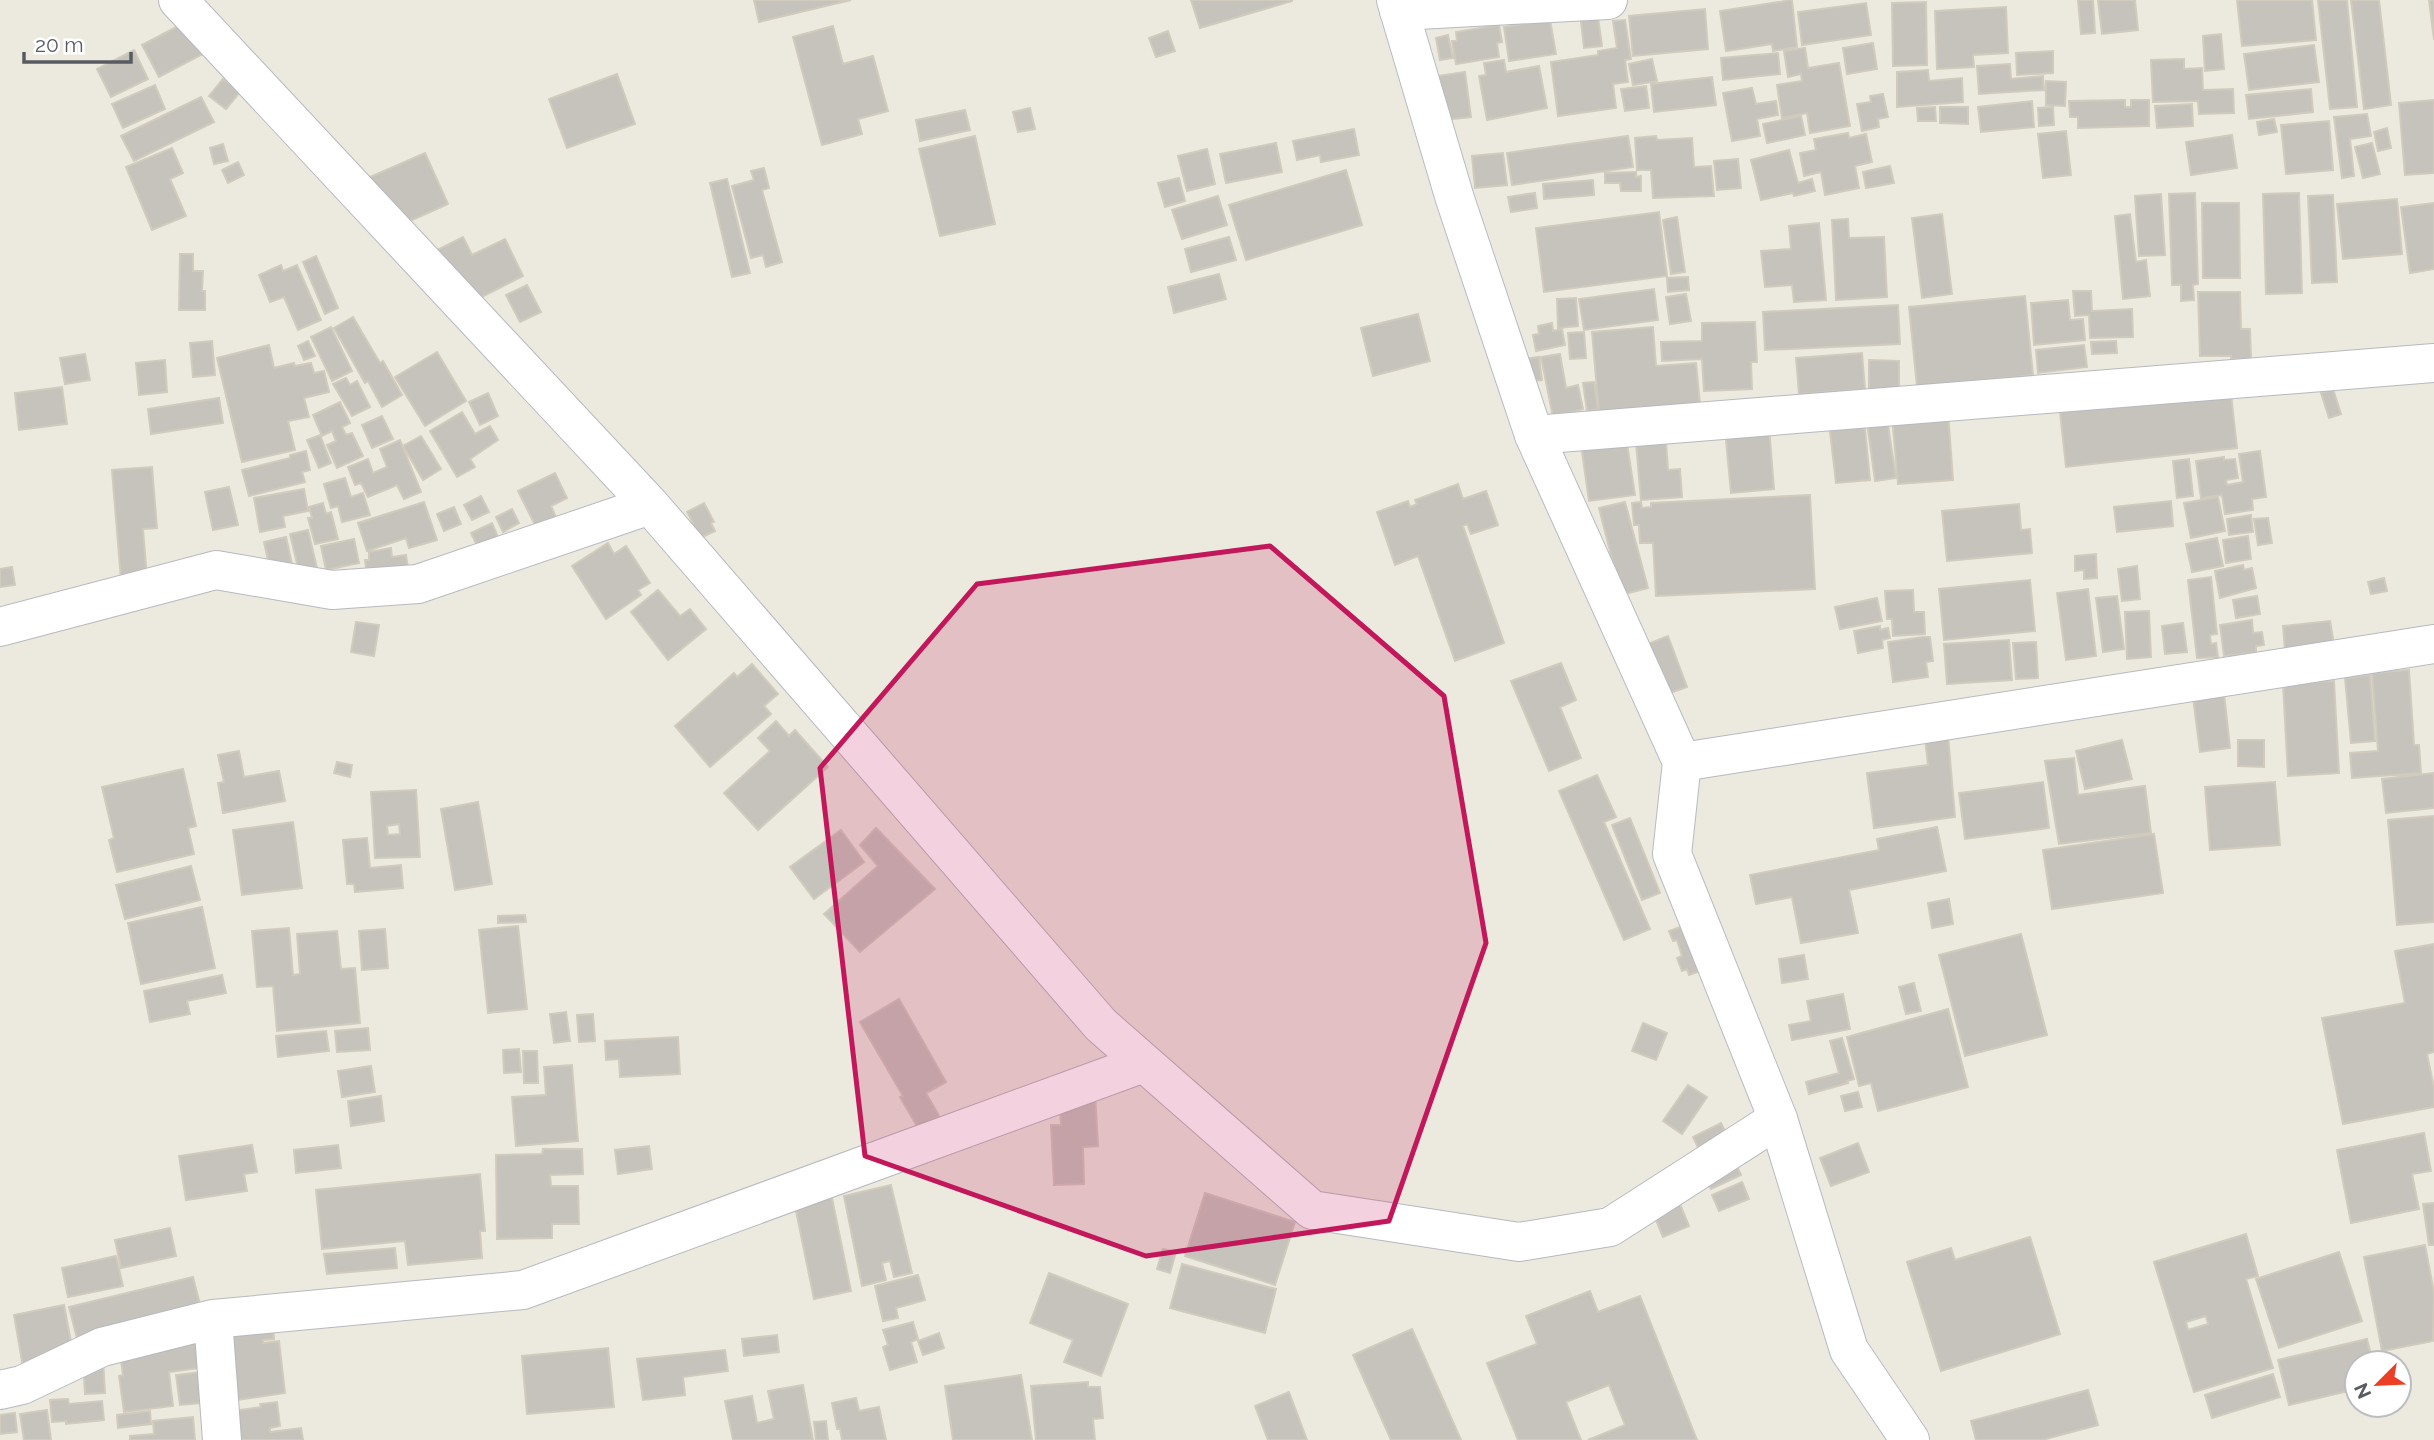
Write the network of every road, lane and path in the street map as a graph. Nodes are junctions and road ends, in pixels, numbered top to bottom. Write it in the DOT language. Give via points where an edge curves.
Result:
graph roads {
  1 [pos="178,0"];
  2 [pos="1608,0"];
  3 [pos="1397,6"];
  4 [pos="2434,363"];
  5 [pos="1534,435"];
  6 [pos="650,505"];
  7 [pos="0,627"];
  8 [pos="2434,644"];
  9 [pos="1682,762"];
  10 [pos="1144,1063"];
  11 [pos="1778,1119"];
  12 [pos="213,1320"];
  13 [pos="0,1390"];
  14 [pos="222,1440"];
  15 [pos="1910,1440"];
  1 -- 6 [label="street"];
  2 -- 3 [label="street"];
  3 -- 5 [label="street"];
  4 -- 5 [label="street"];
  5 -- 9 [label="street"];
  6 -- 7 [label="street" via="418,584 332,590 216,570"];
  6 -- 10 [label="street" via="1101,1025"];
  8 -- 9 [label="street"];
  9 -- 11 [label="street" via="1672,854"];
  10 -- 11 [label="street" via="1312,1210 1519,1242 1610,1227"];
  10 -- 12 [label="street" via="523,1290"];
  11 -- 15 [label="street" via="1849,1350"];
  12 -- 13 [label="street" via="102,1347 22,1385"];
  12 -- 14 [label="street"];
}
